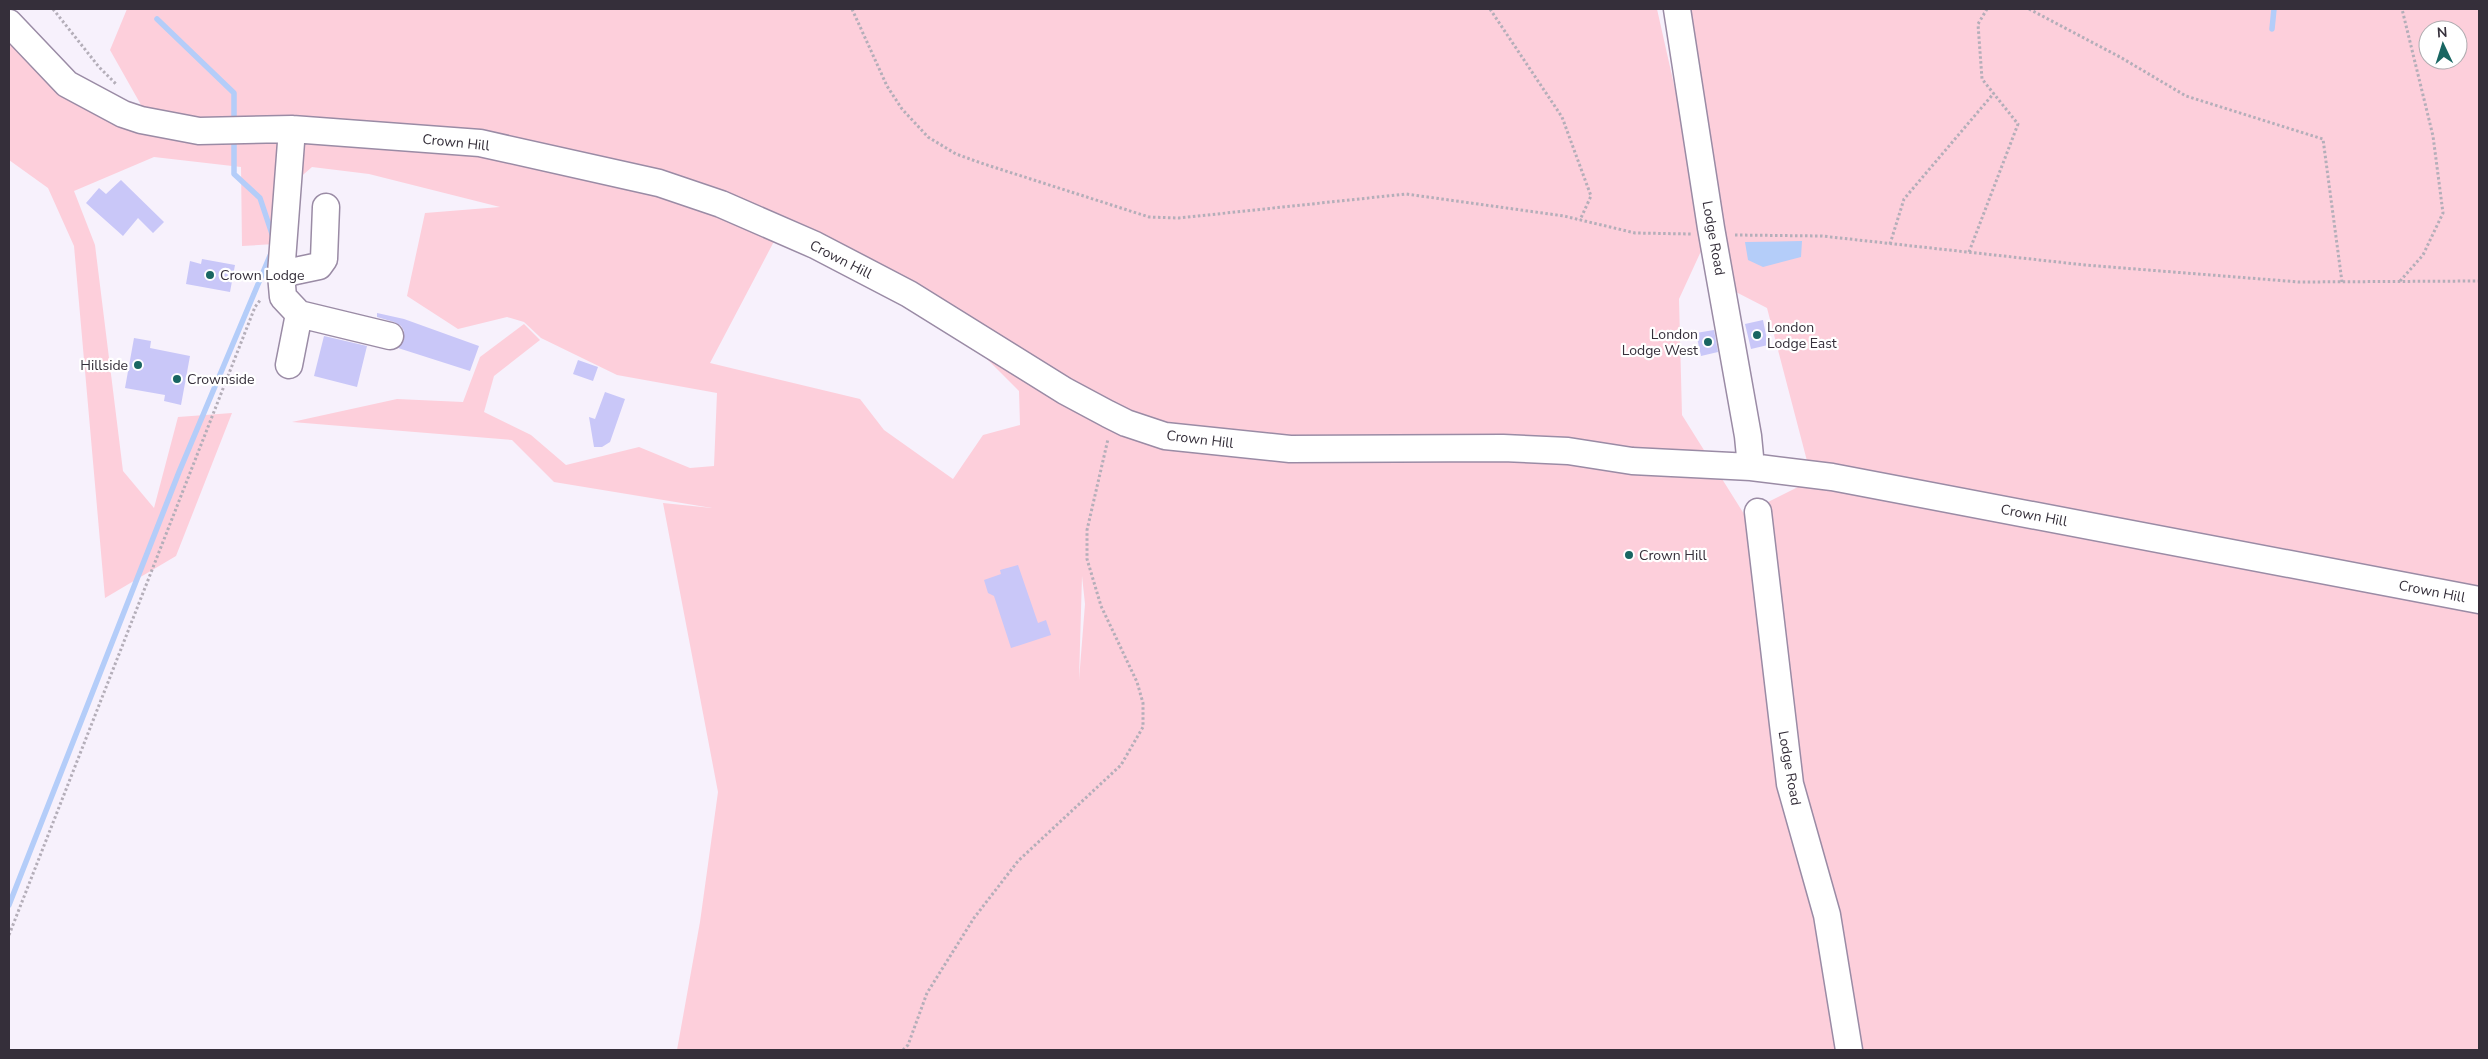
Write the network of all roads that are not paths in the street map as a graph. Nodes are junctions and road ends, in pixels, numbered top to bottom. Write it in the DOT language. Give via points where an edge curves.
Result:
graph roads {
  1 [pos="1677,9"];
  2 [pos="9,23"];
  3 [pos="292,129"];
  4 [pos="326,207"];
  5 [pos="281,274"];
  6 [pos="299,314"];
  7 [pos="390,336"];
  8 [pos="289,365"];
  9 [pos="1751,467"];
  10 [pos="1758,512"];
  11 [pos="2479,600"];
  12 [pos="1849,1050"];
  1 -- 9 [label="street, Lodge Road"];
  2 -- 3 [label="street, Crown Hill" via="67,84 123,114 199,131"];
  3 -- 5 [label="street"];
  3 -- 9 [label="street, Crown Hill" via="480,143 659,183 721,204 814,244 909,294 1065,391 1126,423 1165,436 1290,450 1503,448 1568,451 1632,461"];
  4 -- 5 [label="street" via="324,258 319,266"];
  5 -- 6 [label="street" via="283,297"];
  6 -- 7 [label="street"];
  6 -- 8 [label="street"];
  9 -- 11 [label="street, Crown Hill" via="1832,477"];
  10 -- 12 [label="street, Lodge Road" via="1790,784 1827,914"];
}
